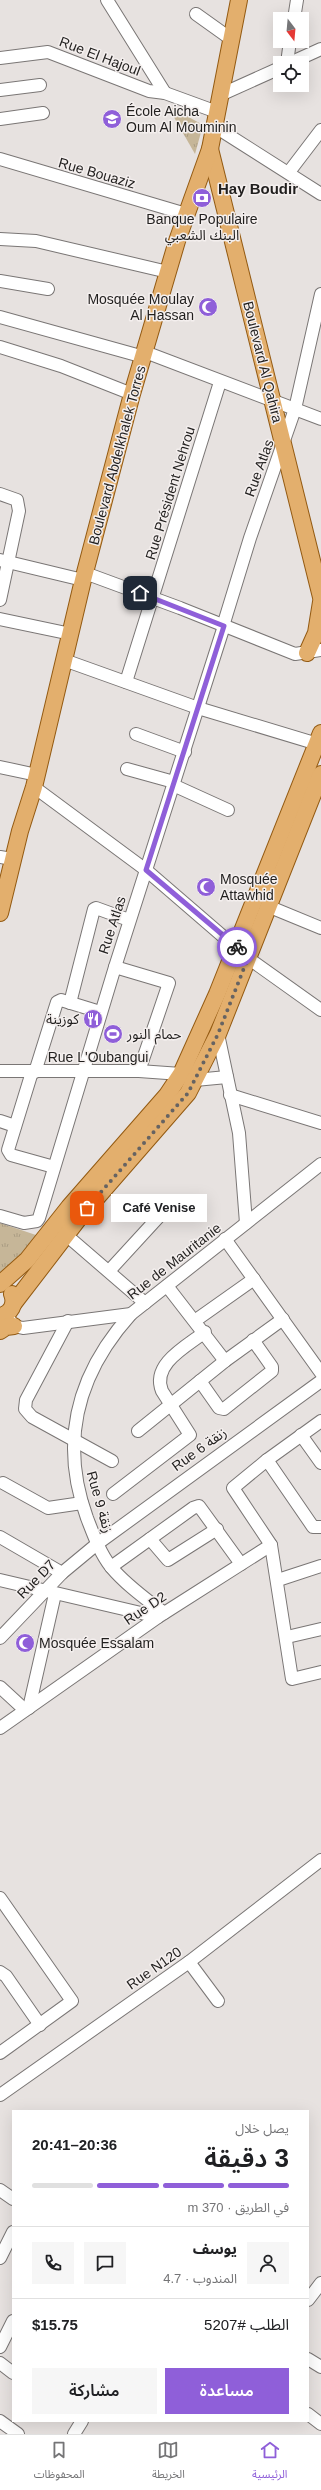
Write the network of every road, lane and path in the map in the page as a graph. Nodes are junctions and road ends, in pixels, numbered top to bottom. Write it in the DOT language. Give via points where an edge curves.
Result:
graph roads {
  1 [pos="107,0"];
  2 [pos="239,0"];
  3 [pos="297,0"];
  4 [pos="295,12"];
  5 [pos="196,14"];
  6 [pos="231,39"];
  7 [pos="320,50"];
  8 [pos="305,56"];
  9 [pos="0,58"];
  10 [pos="273,71"];
  11 [pos="40,85"];
  12 [pos="0,90"];
  13 [pos="165,93"];
  14 [pos="220,95"];
  15 [pos="43,113"];
  16 [pos="0,119"];
  17 [pos="216,119"];
  18 [pos="321,130"];
  19 [pos="210,149"];
  20 [pos="0,159"];
  21 [pos="289,172"];
  22 [pos="321,194"];
  23 [pos="186,214"];
  24 [pos="0,239"];
  25 [pos="168,272"];
  26 [pos="0,281"];
  27 [pos="48,289"];
  28 [pos="321,294"];
  29 [pos="0,317"];
  30 [pos="317,330"];
  31 [pos="0,347"];
  32 [pos="144,354"];
  33 [pos="220,382"];
  34 [pos="132,394"];
  35 [pos="272,402"];
  36 [pos="294,409"];
  37 [pos="321,419"];
  38 [pos="284,445"];
  39 [pos="0,494"];
  40 [pos="4,561"];
  41 [pos="84,576"];
  42 [pos="318,578"];
  43 [pos="321,597"];
  44 [pos="153,598"];
  45 [pos="0,600"];
  46 [pos="321,602"];
  47 [pos="0,619"];
  48 [pos="224,626"];
  49 [pos="71,634"];
  50 [pos="314,652"];
  51 [pos="64,660"];
  52 [pos="126,682"];
  53 [pos="198,708"];
  54 [pos="136,734"];
  55 [pos="320,741"];
  56 [pos="185,752"];
  57 [pos="0,767"];
  58 [pos="127,769"];
  59 [pos="321,774"];
  60 [pos="35,781"];
  61 [pos="173,784"];
  62 [pos="317,796"];
  63 [pos="228,810"];
  64 [pos="6,858"];
  65 [pos="146,870"];
  66 [pos="270,907"];
  67 [pos="0,913"];
  68 [pos="129,920"];
  69 [pos="321,928"];
  70 [pos="242,952"];
  71 [pos="115,966"];
  72 [pos="70,1003"];
  73 [pos="321,1010"];
  74 [pos="100,1012"];
  75 [pos="218,1034"];
  76 [pos="0,1071"];
  77 [pos="139,1071"];
  78 [pos="34,1072"];
  79 [pos="83,1072"];
  80 [pos="188,1077"];
  81 [pos="227,1077"];
  82 [pos="230,1095"];
  83 [pos="0,1121"];
  84 [pos="321,1122"];
  85 [pos="15,1126"];
  86 [pos="321,1164"];
  87 [pos="54,1167"];
  88 [pos="165,1210"];
  89 [pos="0,1216"];
  90 [pos="246,1223"];
  91 [pos="65,1234"];
  92 [pos="225,1239"];
  93 [pos="109,1271"];
  94 [pos="254,1279"];
  95 [pos="0,1285"];
  96 [pos="167,1286"];
  97 [pos="145,1303"];
  98 [pos="131,1314"];
  99 [pos="5,1319"];
  100 [pos="283,1319"];
  101 [pos="196,1320"];
  102 [pos="68,1321"];
  103 [pos="205,1332"];
  104 [pos="253,1340"];
  105 [pos="225,1361"];
  106 [pos="321,1373"];
  107 [pos="200,1381"];
  108 [pos="321,1381"];
  109 [pos="171,1404"];
  110 [pos="321,1421"];
  111 [pos="138,1431"];
  112 [pos="301,1435"];
  113 [pos="74,1442"];
  114 [pos="112,1460"];
  115 [pos="267,1460"];
  116 [pos="321,1463"];
  117 [pos="3,1483"];
  118 [pos="113,1494"];
  119 [pos="82,1503"];
  120 [pos="321,1527"];
  121 [pos="217,1529"];
  122 [pos="0,1537"];
  123 [pos="150,1539"];
  124 [pos="97,1544"];
  125 [pos="271,1545"];
  126 [pos="241,1564"];
  127 [pos="321,1566"];
  128 [pos="111,1567"];
  129 [pos="62,1573"];
  130 [pos="0,1580"];
  131 [pos="278,1580"];
  132 [pos="51,1592"];
  133 [pos="161,1615"];
  134 [pos="321,1629"];
  135 [pos="0,1637"];
  136 [pos="287,1637"];
  137 [pos="321,1672"];
  138 [pos="0,1687"];
  139 [pos="27,1709"];
  140 [pos="0,1728"];
  141 [pos="321,1860"];
  142 [pos="0,1898"];
  143 [pos="189,1962"];
  144 [pos="0,1972"];
  145 [pos="218,2001"];
  146 [pos="40,2025"];
  147 [pos="0,2053"];
  148 [pos="0,2095"];
  149 [pos="0,2190"];
  150 [pos="12,2198"];
  151 [pos="12,2234"];
  152 [pos="2,2251"];
  153 [pos="320,2285"];
  154 [pos="309,2299"];
  155 [pos="12,2323"];
  156 [pos="0,2347"];
  157 [pos="309,2360"];
  158 [pos="0,2363"];
  159 [pos="321,2367"];
  160 [pos="12,2372"];
  161 [pos="309,2415"];
  162 [pos="0,2421"];
  163 [pos="321,2424"];
  164 [pos="18,2434"];
  1 -- 13 [label="street"];
  2 -- 6 [label="main road, Boulevard Abdelkhalek Torres"];
  3 -- 4 [label="street"];
  5 -- 6 [label="street"];
  6 -- 14 [label="main road, Boulevard Abdelkhalek Torres"];
  7 -- 8 [label="street"];
  9 -- 13 [label="street, Rue El Hajoul" via="48,52 149,91"];
  10 -- 14 [label="street"];
  11 -- 12 [label="street"];
  13 -- 17 [label="street, Rue El Hajoul"];
  14 -- 17 [label="main road, Boulevard Abdelkhalek Torres"];
  15 -- 16 [label="street"];
  17 -- 19 [label="main road, Boulevard Abdelkhalek Torres"];
  17 -- 21 [label="street, Rue El Hajoul"];
  18 -- 21 [label="street"];
  19 -- 23 [label="main road, Boulevard Abdelkhalek Torres"];
  19 -- 35 [label="main road, Boulevard Al Qahira"];
  20 -- 23 [label="street, Rue Bouaziz"];
  21 -- 22 [label="street, Rue El Hajoul"];
  23 -- 25 [label="main road, Boulevard Abdelkhalek Torres"];
  24 -- 25 [label="street" via="36,241"];
  25 -- 32 [label="main road, Boulevard Abdelkhalek Torres"];
  26 -- 27 [label="street"];
  28 -- 30 [label="street, Rue Atlas"];
  29 -- 32 [label="street"];
  30 -- 36 [label="street, Rue Atlas"];
  31 -- 34 [label="street" via="61,366"];
  32 -- 33 [label="street"];
  32 -- 34 [label="main road, Boulevard Abdelkhalek Torres"];
  33 -- 35 [label="street"];
  33 -- 44 [label="street, Rue Président Nehrou"];
  34 -- 41 [label="main road, Boulevard Abdelkhalek Torres"];
  35 -- 36 [label="street"];
  35 -- 38 [label="main road, Boulevard Al Qahira"];
  36 -- 37 [label="street"];
  36 -- 38 [label="street, Rue Atlas"];
  38 -- 42 [label="main road, Boulevard Al Qahira"];
  38 -- 48 [label="street, Rue Atlas" via="250,538"];
  39 -- 40 [label="street" via="17,500 19,506"];
  40 -- 41 [label="street"];
  40 -- 45 [label="street"];
  41 -- 44 [label="street"];
  41 -- 49 [label="main road, Boulevard Abdelkhalek Torres"];
  42 -- 43 [label="main road, Boulevard Al Qahira"];
  44 -- 48 [label="street"];
  44 -- 52 [label="street, Rue Président Nehrou"];
  46 -- 50 [label="main road"];
  47 -- 49 [label="street"];
  48 -- 50 [label="street" via="295,654"];
  48 -- 53 [label="street, Rue Atlas"];
  49 -- 51 [label="main road, Boulevard Abdelkhalek Torres"];
  51 -- 52 [label="street"];
  51 -- 60 [label="main road, Boulevard Abdelkhalek Torres"];
  52 -- 53 [label="street"];
  53 -- 55 [label="street"];
  53 -- 56 [label="street, Rue Atlas"];
  54 -- 56 [label="street"];
  55 -- 70 [label="main road"];
  56 -- 61 [label="street, Rue Atlas"];
  57 -- 60 [label="street"];
  58 -- 61 [label="street"];
  59 -- 62 [label="main road"];
  60 -- 64 [label="main road, Boulevard Abdelkhalek Torres"];
  60 -- 65 [label="street"];
  61 -- 63 [label="street"];
  61 -- 65 [label="street, Rue Atlas"];
  62 -- 66 [label="main road"];
  64 -- 67 [label="main road, Boulevard Abdelkhalek Torres"];
  65 -- 68 [label="street, Rue Atlas"];
  65 -- 70 [label="street"];
  66 -- 69 [label="street"];
  66 -- 70 [label="main road"];
  68 -- 71 [label="street, Rue Atlas"];
  68 -- 72 [label="street" via="94,909"];
  70 -- 73 [label="street"];
  70 -- 75 [label="main road"];
  70 -- 80 [label="main road"];
  71 -- 74 [label="street, Rue Atlas"];
  71 -- 77 [label="street" via="169,983"];
  72 -- 74 [label="street"];
  72 -- 78 [label="street" via="61,1000 56,1003"];
  74 -- 79 [label="street, Rue Atlas"];
  75 -- 80 [label="main road"];
  75 -- 81 [label="street"];
  76 -- 78 [label="street, Rue L'Oubangui"];
  77 -- 79 [label="street, Rue L'Oubangui"];
  77 -- 80 [label="street, Rue L'Oubangui"];
  78 -- 79 [label="street, Rue L'Oubangui"];
  78 -- 85 [label="street"];
  79 -- 87 [label="street, Rue Atlas"];
  80 -- 81 [label="street, Rue L'Oubangui"];
  80 -- 91 [label="main road" via="175,1110"];
  80 -- 95 [label="main road" via="167,1095 69,1207 27,1260"];
  81 -- 82 [label="street"];
  82 -- 84 [label="street"];
  82 -- 90 [label="street" via="239,1133"];
  83 -- 85 [label="street"];
  85 -- 87 [label="street" via="7,1146 9,1153"];
  86 -- 90 [label="street, Rue de Mauritanie"];
  87 -- 89 [label="street, Rue Atlas" via="39,1218 33,1223 24,1223"];
  88 -- 93 [label="street"];
  90 -- 92 [label="street, Rue de Mauritanie"];
  91 -- 93 [label="street"];
  91 -- 99 [label="main road"];
  92 -- 94 [label="street"];
  92 -- 96 [label="street, Rue de Mauritanie"];
  93 -- 97 [label="street"];
  94 -- 100 [label="street"];
  94 -- 101 [label="street"];
  95 -- 99 [label="main road" via="10,1291"];
  96 -- 97 [label="street, Rue de Mauritanie"];
  96 -- 101 [label="street"];
  97 -- 98 [label="street, Rue de Mauritanie"];
  98 -- 102 [label="street, Rue de Mauritanie"];
  98 -- 113 [label="street, Rue 9 زنقة" via="94,1364 85,1384"];
  99 -- 102 [label="street, Rue de Mauritanie" via="23,1328"];
  100 -- 104 [label="street"];
  100 -- 106 [label="street"];
  101 -- 103 [label="street"];
  102 -- 113 [label="street" via="26,1400 25,1409 32,1417"];
  103 -- 105 [label="street"];
  103 -- 109 [label="street" via="165,1364 160,1387"];
  104 -- 105 [label="street"];
  104 -- 107 [label="street" via="272,1367 272,1371 224,1409 219,1408"];
  105 -- 107 [label="street"];
  107 -- 109 [label="street"];
  108 -- 124 [label="street, Rue 6 زنقة"];
  109 -- 111 [label="street"];
  109 -- 118 [label="street" via="190,1435"];
  110 -- 112 [label="street"];
  112 -- 115 [label="street"];
  112 -- 116 [label="street"];
  113 -- 114 [label="street"];
  113 -- 119 [label="street, Rue 9 زنقة" via="75,1473"];
  115 -- 120 [label="street" via="313,1527"];
  115 -- 125 [label="street" via="233,1489"];
  117 -- 119 [label="street" via="48,1508"];
  119 -- 124 [label="street, Rue 9 زنقة"];
  121 -- 123 [label="street" via="170,1560 164,1557"];
  121 -- 123 [label="street" via="197,1506"];
  121 -- 126 [label="street"];
  122 -- 129 [label="street"];
  123 -- 128 [label="street"];
  124 -- 128 [label="street, Rue 9 زنقة"];
  124 -- 129 [label="street, Rue D7"];
  125 -- 126 [label="street, Rue D2"];
  125 -- 131 [label="street"];
  126 -- 133 [label="street, Rue D2"];
  127 -- 131 [label="street"];
  128 -- 133 [label="street, Rue 9 زنقة"];
  129 -- 132 [label="street, Rue D7"];
  130 -- 132 [label="street"];
  131 -- 136 [label="street"];
  132 -- 133 [label="street"];
  132 -- 135 [label="street, Rue D7"];
  132 -- 139 [label="street"];
  133 -- 139 [label="street, Rue D2"];
  134 -- 136 [label="street"];
  136 -- 137 [label="street" via="292,1679"];
  138 -- 139 [label="street"];
  139 -- 140 [label="street, Rue D2"];
  141 -- 143 [label="street, Rue N120"];
  142 -- 146 [label="street" via="70,1995 71,2002"];
  143 -- 145 [label="street"];
  143 -- 148 [label="street, Rue N120"];
  144 -- 146 [label="street" via="6,1976"];
  146 -- 147 [label="street"];
  149 -- 150 [label="street"];
  151 -- 152 [label="street"];
  153 -- 154 [label="street"];
  155 -- 156 [label="street"];
  157 -- 159 [label="street"];
  158 -- 160 [label="street"];
  161 -- 163 [label="street"];
  162 -- 164 [label="street"];
}
